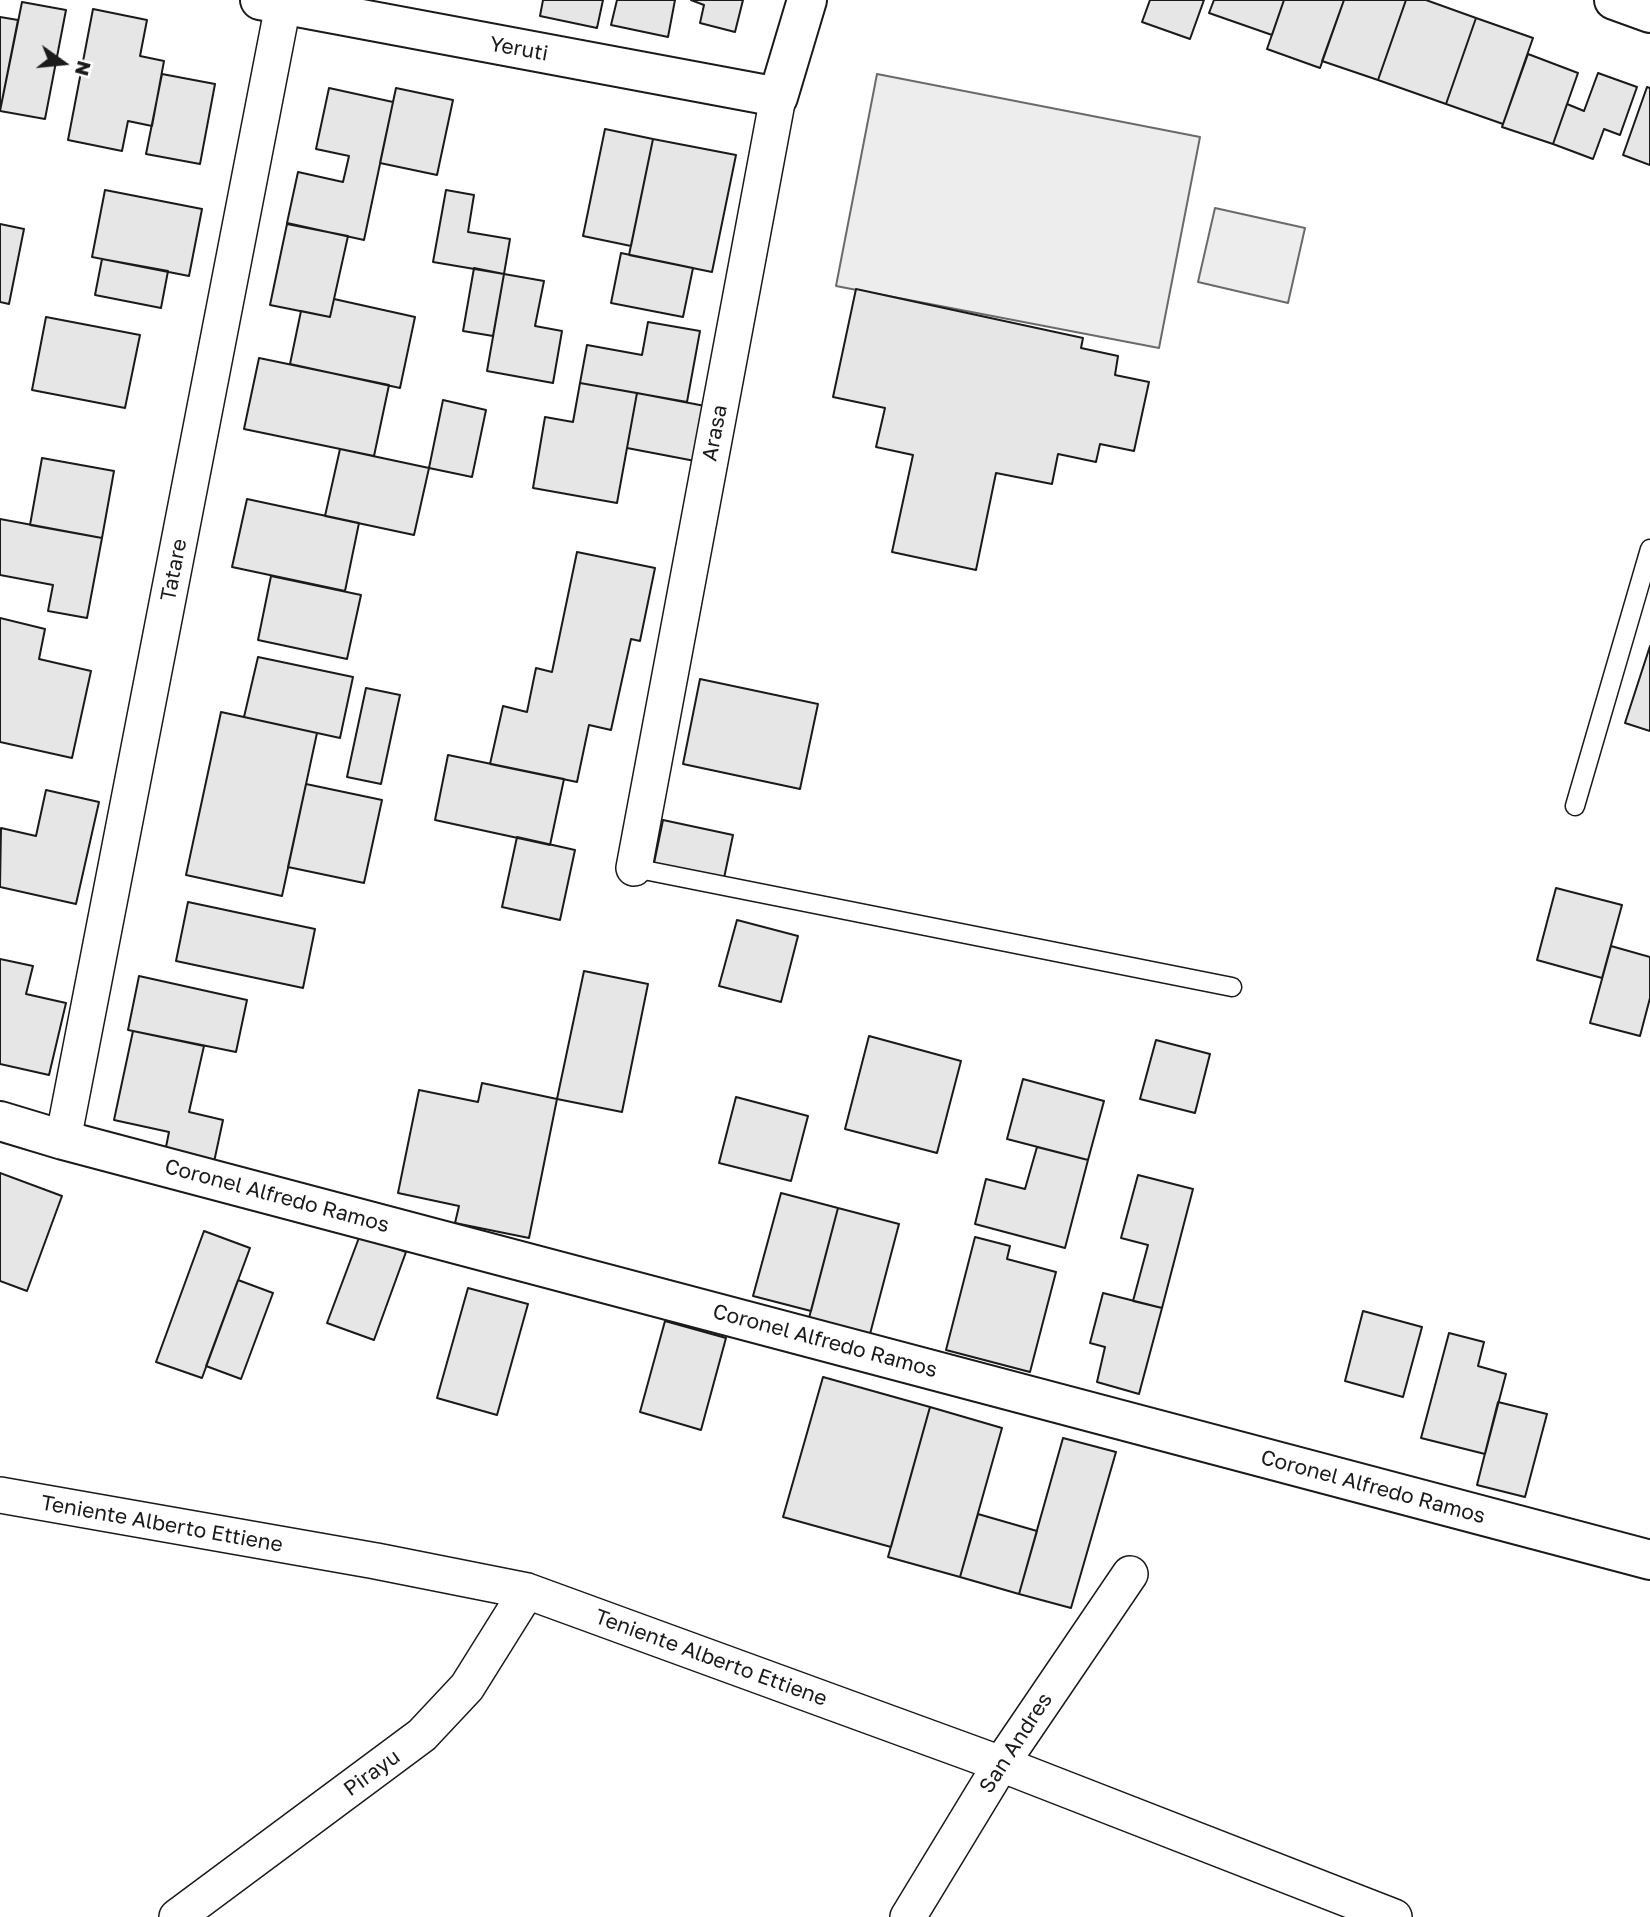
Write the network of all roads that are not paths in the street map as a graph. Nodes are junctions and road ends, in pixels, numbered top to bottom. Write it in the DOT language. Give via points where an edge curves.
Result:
graph roads {
  1 [pos="807,0"];
  2 [pos="1614,0"];
  3 [pos="276,2"];
  4 [pos="1650,13"];
  5 [pos="778,97"];
  6 [pos="1650,549"];
  7 [pos="1575,806"];
  8 [pos="634,868"];
  9 [pos="1232,987"];
  10 [pos="0,1121"];
  11 [pos="63,1140"];
  12 [pos="0,1495"];
  13 [pos="1650,1560"];
  14 [pos="1130,1574"];
  15 [pos="527,1591"];
  16 [pos="1001,1764"];
  17 [pos="177,1917"];
  18 [pos="908,1917"];
  19 [pos="1394,1917"];
  1 -- 5 [label="main road, Arasa"];
  2 -- 4 [label="main road"];
  3 -- 5 [label="main road, Yeruti"];
  3 -- 11 [label="street, Tatare"];
  5 -- 8 [label="street, Arasa"];
  6 -- 7 [label="lane"];
  8 -- 9 [label="lane"];
  10 -- 11 [label="main road, Coronel Alfredo Ramos"];
  11 -- 13 [label="main road, Coronel Alfredo Ramos"];
  12 -- 15 [label="street, Teniente Alberto Ettiene"];
  14 -- 16 [label="street, San Andres"];
  15 -- 16 [label="street, Teniente Alberto Ettiene"];
  15 -- 17 [label="street, Pirayu" via="467,1687 422,1735"];
  16 -- 18 [label="street, San Andres"];
  16 -- 19 [label="street, Teniente Alberto Ettiene"];
}
